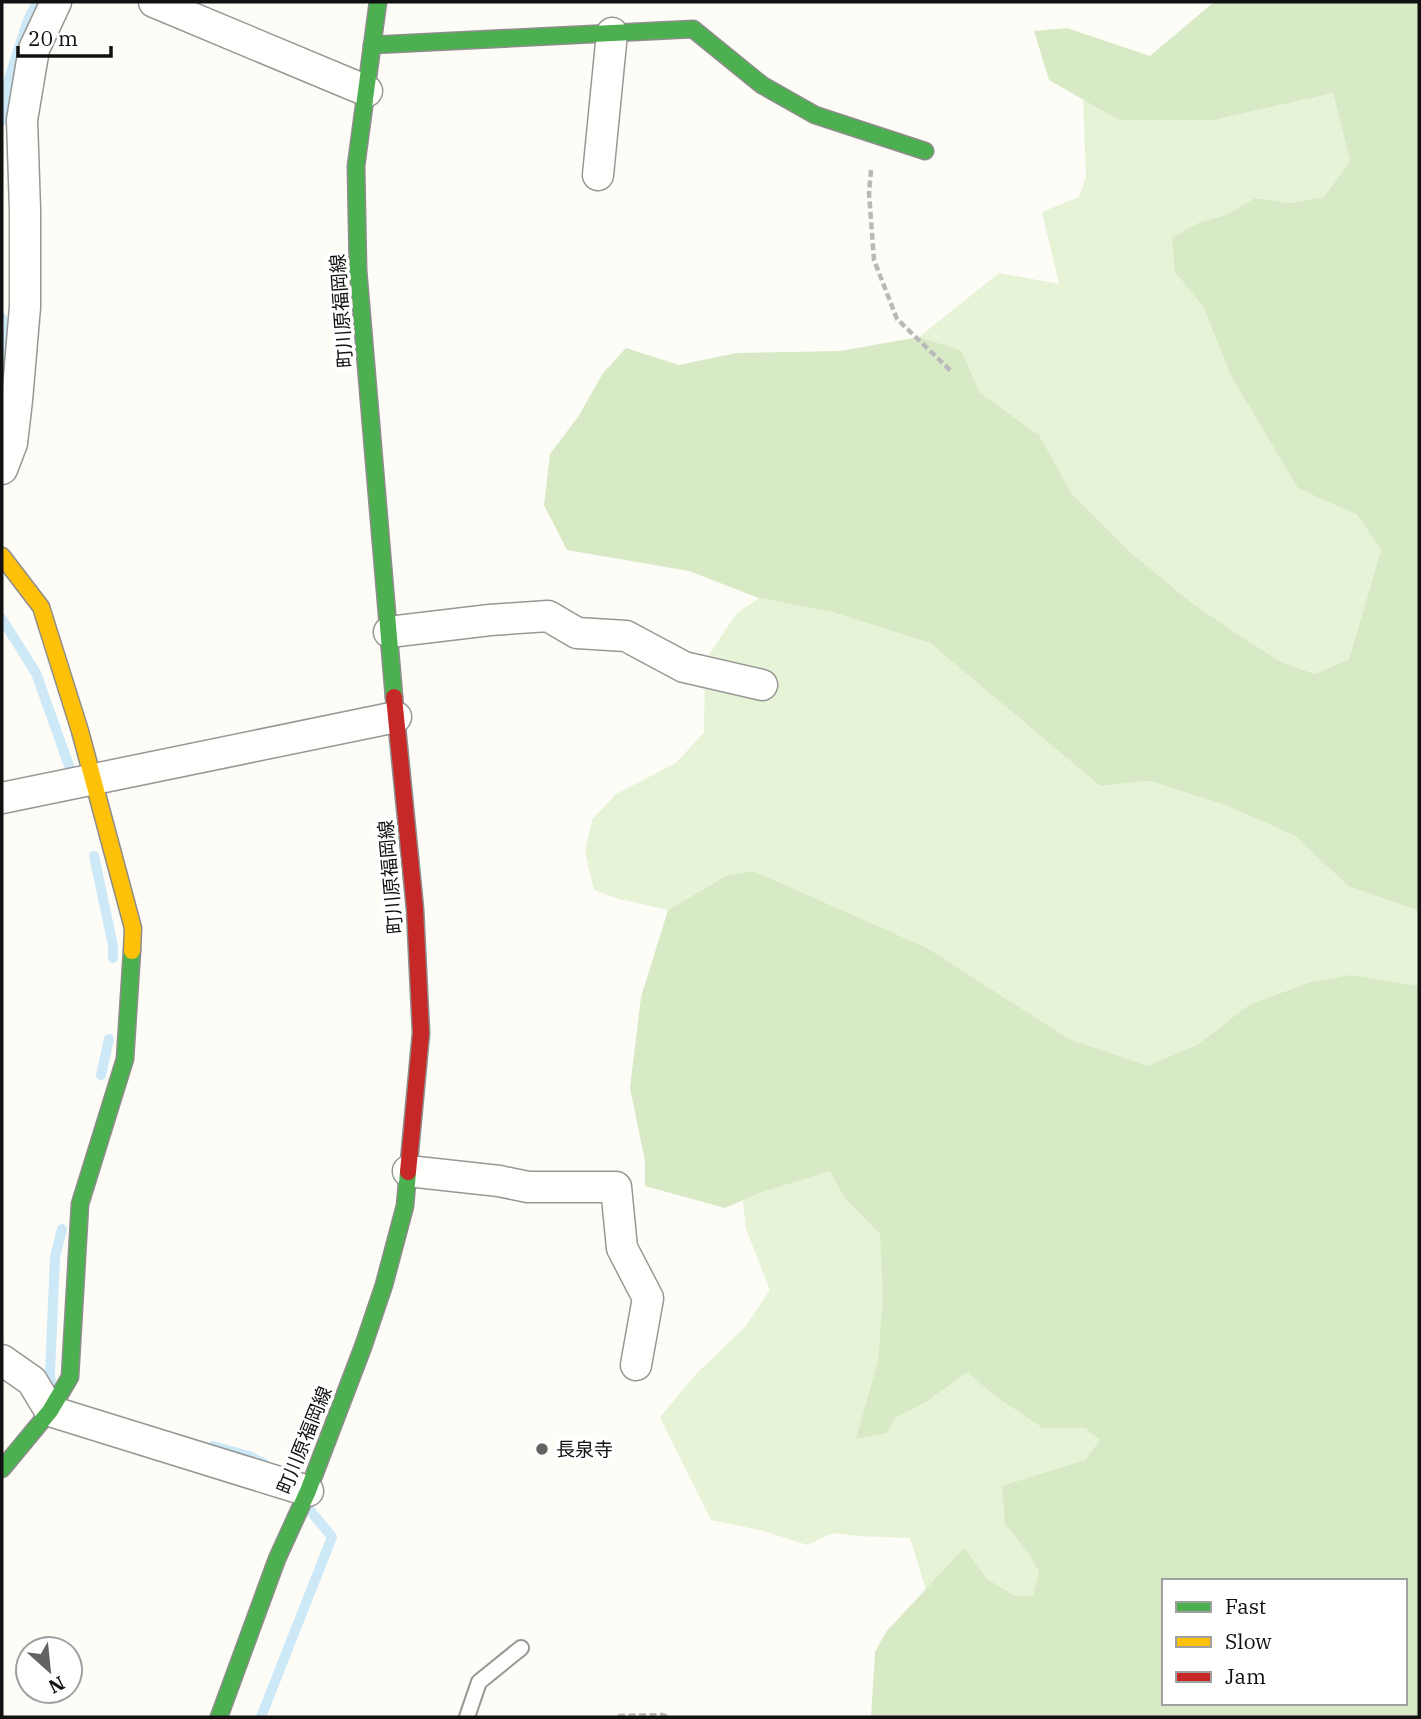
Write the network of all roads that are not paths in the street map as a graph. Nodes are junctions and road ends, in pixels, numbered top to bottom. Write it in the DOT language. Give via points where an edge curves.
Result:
graph roads {
  1 [pos="56,2"];
  2 [pos="154,2"];
  3 [pos="378,2"];
  4 [pos="612,33"];
  5 [pos="372,44"];
  6 [pos="367,91"];
  7 [pos="925,151"];
  8 [pos="597,175"];
  9 [pos="2,469"];
  10 [pos="2,556"];
  11 [pos="389,632"];
  12 [pos="762,685"];
  13 [pos="396,718"];
  14 [pos="93,778"];
  15 [pos="2,798"];
  16 [pos="408,1171"];
  17 [pos="2,1360"];
  18 [pos="636,1365"];
  19 [pos="50,1411"];
  20 [pos="2,1469"];
  21 [pos="308,1491"];
  22 [pos="521,1648"];
  23 [pos="219,1717"];
  24 [pos="467,1717"];
  1 -- 9 [label="street" via="34,49 22,120 25,307 12,443"];
  2 -- 6 [label="street"];
  3 -- 5 [label="main road, 町川原福岡線"];
  4 -- 5 [label="main road"];
  4 -- 7 [label="main road" via="693,29 762,85 815,115"];
  4 -- 8 [label="street"];
  5 -- 6 [label="main road, 町川原福岡線"];
  6 -- 11 [label="main road, 町川原福岡線" via="356,166 358,270"];
  10 -- 14 [label="main road" via="41,607"];
  11 -- 12 [label="street" via="548,616 577,633 626,636 684,667"];
  11 -- 13 [label="main road, 町川原福岡線"];
  13 -- 14 [label="street"];
  13 -- 16 [label="main road, 町川原福岡線" via="415,909 421,1033"];
  14 -- 15 [label="street"];
  14 -- 19 [label="main road" via="133,928 125,1059 80,1204 69,1377"];
  16 -- 18 [label="street" via="528,1187 616,1187 622,1248 648,1298"];
  16 -- 21 [label="main road, 町川原福岡線" via="405,1206 384,1285"];
  17 -- 19 [label="street" via="32,1381"];
  19 -- 20 [label="main road"];
  19 -- 21 [label="street"];
  21 -- 23 [label="main road, 町川原福岡線" via="277,1559"];
  22 -- 24 [label="lane" via="479,1682"];
}
